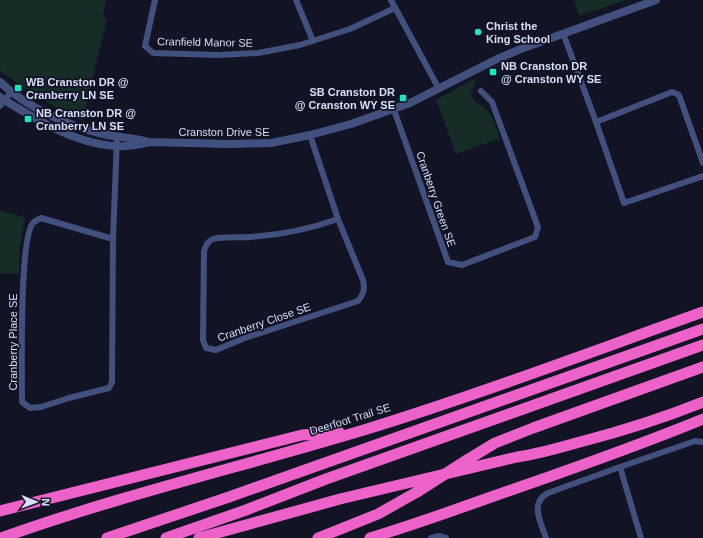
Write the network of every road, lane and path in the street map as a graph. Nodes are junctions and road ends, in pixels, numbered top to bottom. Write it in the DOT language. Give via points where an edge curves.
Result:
graph roads {
  1 [pos="155,0"];
  2 [pos="296,0"];
  3 [pos="391,0"];
  4 [pos="656,0"];
  5 [pos="395,8"];
  6 [pos="563,34"];
  7 [pos="313,41"];
  8 [pos="0,82"];
  9 [pos="439,89"];
  10 [pos="481,91"];
  11 [pos="11,92"];
  12 [pos="1,101"];
  13 [pos="394,110"];
  14 [pos="596,122"];
  15 [pos="310,135"];
  16 [pos="117,142"];
  17 [pos="703,163"];
  18 [pos="703,176"];
  19 [pos="338,219"];
  20 [pos="113,239"];
  21 [pos="703,312"];
  22 [pos="703,329"];
  23 [pos="703,345"];
  24 [pos="703,367"];
  25 [pos="703,402"];
  26 [pos="703,419"];
  27 [pos="366,429"];
  28 [pos="703,442"];
  29 [pos="620,467"];
  30 [pos="0,511"];
  31 [pos="1,538"];
  32 [pos="107,538"];
  33 [pos="166,538"];
  34 [pos="199,538"];
  35 [pos="318,538"];
  36 [pos="370,538"];
  37 [pos="431,538"];
  38 [pos="446,538"];
  39 [pos="546,538"];
  40 [pos="641,538"];
  1 -- 7 [label="street, Cranfield Manor SE" via="145,46 153,53 258,53"];
  2 -- 7 [label="street"];
  3 -- 5 [label="street"];
  4 -- 6 [label="street, Cranston Drive SE"];
  5 -- 7 [label="street, Cranfield Manor SE" via="350,29"];
  5 -- 9 [label="street"];
  6 -- 9 [label="street, Cranston Drive SE" via="497,59"];
  6 -- 14 [label="street"];
  8 -- 11 [label="street, Cranston Drive SE"];
  9 -- 13 [label="street, Cranston Drive SE"];
  10 -- 13 [label="street, Cranberry Green SE" via="492,102 538,227 534,237 462,265 448,262"];
  11 -- 12 [label="street"];
  11 -- 16 [label="street, Cranston Drive SE" via="47,114"];
  12 -- 16 [label="street, Cranston Drive SE" via="76,137 99,144"];
  13 -- 15 [label="street, Cranston Drive SE"];
  14 -- 17 [label="street" via="672,92 679,95"];
  14 -- 18 [label="street" via="624,203"];
  15 -- 16 [label="street, Cranston Drive SE" via="270,143 149,142 139,139"];
  15 -- 19 [label="street, Cranberry Close SE"];
  16 -- 20 [label="street, Cranberry Place SE"];
  19 -- 19 [label="street, Cranberry Close SE" via="364,287 364,294 358,301 216,350 206,348 202,340 204,251 207,243 212,239 289,232"];
  20 -- 20 [label="street, Cranberry Place SE" via="112,382 109,388 30,408 22,402 23,302 27,239 33,223 41,218"];
  21 -- 27 [label="highway, Deerfoot Trail SE"];
  22 -- 32 [label="highway"];
  23 -- 33 [label="highway"];
  24 -- 35 [label="highway, bridge" via="495,443 370,518"];
  25 -- 34 [label="highway" via="661,418 542,453 348,497"];
  26 -- 36 [label="highway" via="549,477"];
  27 -- 30 [label="highway" via="302,435"];
  27 -- 31 [label="highway, Deerfoot Trail SE" via="107,502"];
  28 -- 29 [label="street" via="695,441"];
  29 -- 39 [label="street" via="540,499 537,510"];
  29 -- 40 [label="street"];
  37 -- 38 [label="street"];
}
